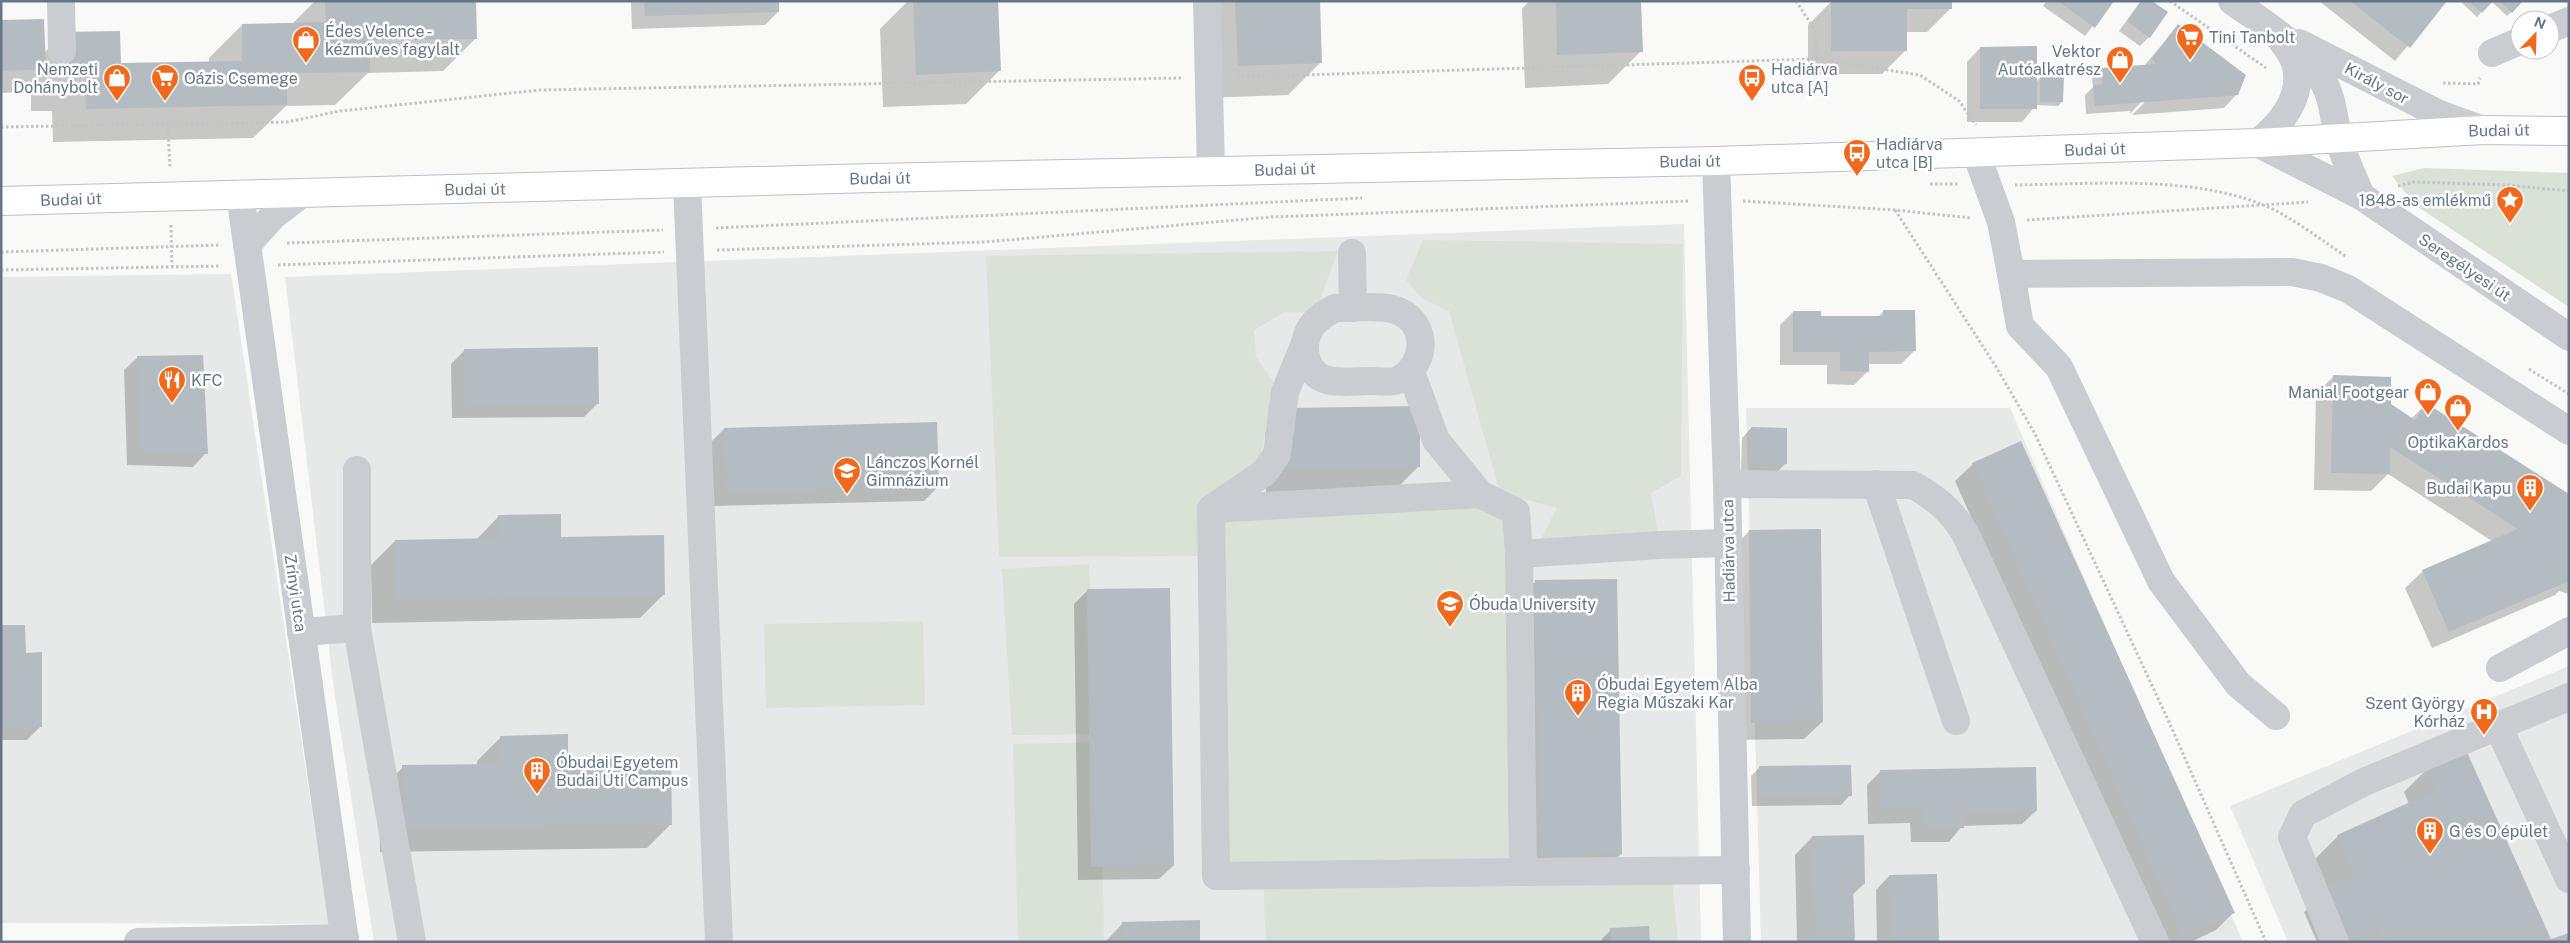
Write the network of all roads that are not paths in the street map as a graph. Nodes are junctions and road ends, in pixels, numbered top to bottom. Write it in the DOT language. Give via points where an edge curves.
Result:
graph roads {
  1 [pos="61,1"];
  2 [pos="1207,1"];
  3 [pos="2232,1"];
  4 [pos="2273,30"];
  5 [pos="2510,45"];
  6 [pos="62,51"];
  7 [pos="2492,52"];
  8 [pos="2483,130"];
  9 [pos="2569,131"];
  10 [pos="2339,139"];
  11 [pos="1977,141"];
  12 [pos="2257,143"];
  13 [pos="1716,161"];
  14 [pos="1211,172"];
  15 [pos="687,184"];
  16 [pos="304,192"];
  17 [pos="240,194"];
  18 [pos="2361,196"];
  19 [pos="1,201"];
  20 [pos="1352,253"];
  21 [pos="248,255"];
  22 [pos="2011,274"];
  23 [pos="1353,308"];
  24 [pos="2569,337"];
  25 [pos="1305,343"];
  26 [pos="1411,372"];
  27 [pos="2569,431"];
  28 [pos="357,470"];
  29 [pos="1727,484"];
  30 [pos="1876,484"];
  31 [pos="1480,494"];
  32 [pos="1211,510"];
  33 [pos="1728,544"];
  34 [pos="1518,554"];
  35 [pos="357,628"];
  36 [pos="2569,630"];
  37 [pos="302,632"];
  38 [pos="2500,668"];
  39 [pos="2569,697"];
  40 [pos="2276,716"];
  41 [pos="1956,721"];
  42 [pos="2498,726"];
  43 [pos="1736,870"];
  44 [pos="1523,872"];
  45 [pos="2569,879"];
  46 [pos="345,940"];
  47 [pos="138,942"];
  48 [pos="412,942"];
  49 [pos="719,942"];
  50 [pos="1737,942"];
  51 [pos="2155,942"];
  52 [pos="2334,942"];
  1 -- 6 [label="street"];
  2 -- 14 [label="street"];
  3 -- 4 [label="street, Király sor"];
  4 -- 8 [label="street, Király sor" via="2439,114"];
  4 -- 10 [label="street, Király sor" via="2312,64 2323,80 2334,106"];
  4 -- 12 [label="street, Király sor" via="2295,64 2295,92 2281,122"];
  5 -- 7 [label="street"];
  8 -- 9 [label="main road, Budai út"];
  8 -- 10 [label="main road, Budai út"];
  10 -- 12 [label="main road, Budai út"];
  10 -- 18 [label="street"];
  11 -- 12 [label="main road, Budai út"];
  11 -- 13 [label="main road, Budai út"];
  11 -- 22 [label="street" via="1987,185 2001,222"];
  12 -- 18 [label="street, Seregélyesi út"];
  13 -- 14 [label="main road, Budai út"];
  13 -- 29 [label="street, Hadiárva utca"];
  14 -- 15 [label="main road, Budai út"];
  15 -- 16 [label="main road, Budai út"];
  15 -- 49 [label="street"];
  16 -- 17 [label="main road, Budai út"];
  16 -- 21 [label="street" via="274,216"];
  17 -- 19 [label="main road, Budai út"];
  17 -- 21 [label="street, Zrínyi utca"];
  18 -- 24 [label="street, Seregélyesi út"];
  20 -- 23 [label="street"];
  21 -- 37 [label="street, Zrínyi utca"];
  22 -- 27 [label="street" via="2292,272 2322,278 2348,289"];
  22 -- 40 [label="street" via="2020,326 2059,367 2161,581 2238,684"];
  23 -- 25 [label="street" via="1335,308 1321,316 1311,327"];
  23 -- 26 [label="street" via="1391,309 1405,315 1420,337 1422,351"];
  25 -- 26 [label="street" via="1305,356 1312,370 1324,379 1340,382 1397,381"];
  25 -- 32 [label="street" via="1285,392 1277,454 1266,472"];
  26 -- 31 [label="street" via="1436,440"];
  28 -- 35 [label="street"];
  29 -- 30 [label="street"];
  29 -- 33 [label="street, Hadiárva utca"];
  30 -- 41 [label="street"];
  30 -- 51 [label="street" via="1913,485 1952,513 1965,533"];
  31 -- 32 [label="street"];
  31 -- 34 [label="street" via="1516,512"];
  32 -- 44 [label="street" via="1216,876"];
  33 -- 34 [label="street"];
  33 -- 43 [label="street, Hadiárva utca"];
  34 -- 44 [label="street"];
  35 -- 37 [label="street"];
  35 -- 48 [label="street"];
  36 -- 38 [label="street"];
  37 -- 46 [label="street, Zrínyi utca"];
  39 -- 42 [label="street"];
  42 -- 45 [label="street"];
  42 -- 52 [label="street" via="2364,782 2303,814 2292,837"];
  43 -- 44 [label="street"];
  43 -- 50 [label="street, Hadiárva utca"];
  46 -- 47 [label="street"];
}
